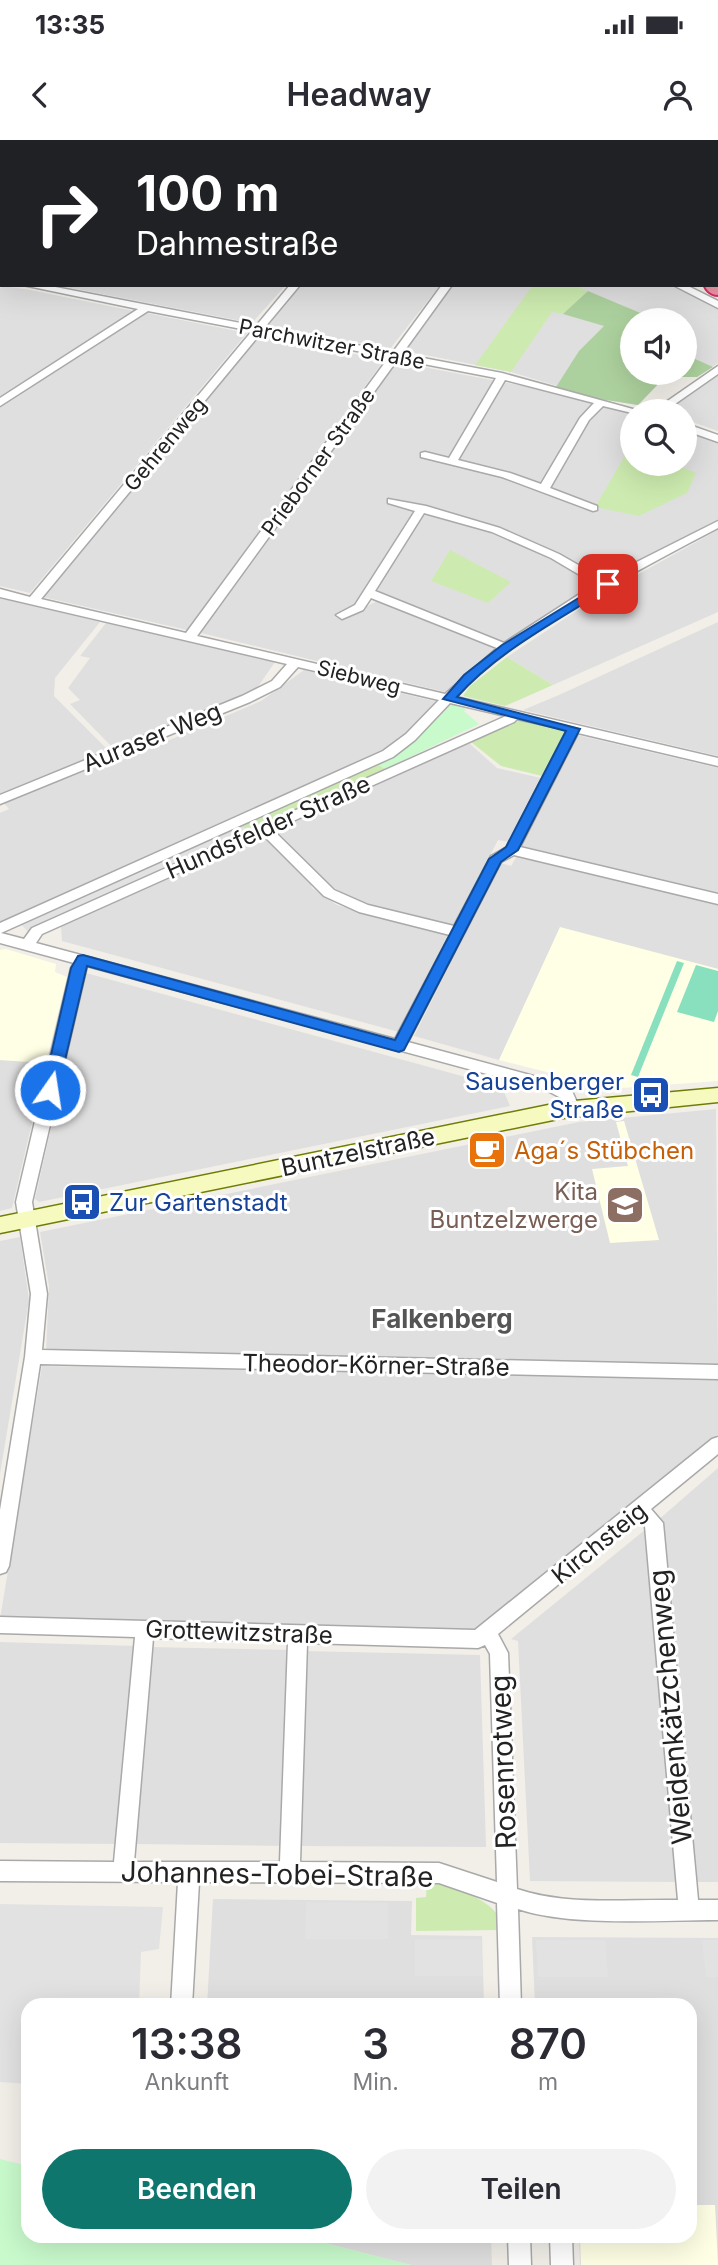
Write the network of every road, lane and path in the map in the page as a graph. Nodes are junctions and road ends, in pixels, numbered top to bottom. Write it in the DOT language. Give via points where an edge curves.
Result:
graph roads {
  1 [pos="38,287"];
  2 [pos="293,287"];
  3 [pos="446,287"];
  4 [pos="682,287"];
  5 [pos="718,305"];
  6 [pos="146,308"];
  7 [pos="258,329"];
  8 [pos="395,356"];
  9 [pos="718,369"];
  10 [pos="502,376"];
  11 [pos="675,399"];
  12 [pos="0,402"];
  13 [pos="601,402"];
  14 [pos="620,407"];
  15 [pos="697,431"];
  16 [pos="718,439"];
  17 [pos="425,455"];
  18 [pos="452,461"];
  19 [pos="544,489"];
  20 [pos="392,501"];
  21 [pos="422,508"];
  22 [pos="593,508"];
  23 [pos="718,524"];
  24 [pos="605,585"];
  25 [pos="0,593"];
  26 [pos="369,593"];
  27 [pos="33,601"];
  28 [pos="342,615"];
  29 [pos="189,638"];
  30 [pos="507,648"];
  31 [pos="296,662"];
  32 [pos="449,699"];
  33 [pos="513,715"];
  34 [pos="574,729"];
  35 [pos="718,762"];
  36 [pos="0,800"];
  37 [pos="264,829"];
  38 [pos="512,850"];
  39 [pos="718,899"];
  40 [pos="0,929"];
  41 [pos="458,932"];
  42 [pos="0,937"];
  43 [pos="27,945"];
  44 [pos="83,960"];
  45 [pos="399,1046"];
  46 [pos="718,1096"];
  47 [pos="572,1108"];
  48 [pos="27,1220"];
  49 [pos="0,1225"];
  50 [pos="33,1357"];
  51 [pos="718,1372"];
  52 [pos="718,1444"];
  53 [pos="641,1510"];
  54 [pos="0,1566"];
  55 [pos="0,1625"];
  56 [pos="145,1629"];
  57 [pos="298,1634"];
  58 [pos="483,1636"];
  59 [pos="0,1871"];
  60 [pos="123,1872"];
  61 [pos="189,1872"];
  62 [pos="290,1873"];
  63 [pos="508,1895"];
  64 [pos="689,1910"];
  65 [pos="718,1910"];
  66 [pos="181,1998"];
  67 [pos="511,1998"];
  68 [pos="519,2243"];
  69 [pos="561,2243"];
  70 [pos="520,2265"];
  71 [pos="562,2265"];
  1 -- 6 [label="street, Parchwitzer Straße"];
  2 -- 7 [label="street, Gehrenweg"];
  3 -- 8 [label="street, Prieborner Straße"];
  4 -- 5 [label="street"];
  6 -- 7 [label="street, Parchwitzer Straße"];
  6 -- 12 [label="street"];
  7 -- 8 [label="street, Parchwitzer Straße"];
  7 -- 27 [label="street, Gehrenweg"];
  8 -- 10 [label="street, Parchwitzer Straße"];
  8 -- 29 [label="street, Prieborner Straße"];
  9 -- 11 [label="street"];
  10 -- 13 [label="street, Parchwitzer Straße"];
  10 -- 18 [label="street"];
  13 -- 14 [label="street, Parchwitzer Straße"];
  13 -- 19 [label="street" via="585,418"];
  15 -- 16 [label="street"];
  17 -- 18 [label="street"];
  18 -- 19 [label="street"];
  19 -- 22 [label="street"];
  20 -- 21 [label="street"];
  21 -- 24 [label="street" via="528,543"];
  21 -- 26 [label="street"];
  23 -- 24 [label="street, Hundsfelder Straße"];
  24 -- 30 [label="street, Hundsfelder Straße"];
  25 -- 27 [label="street, Siebweg"];
  26 -- 28 [label="street" via="359,607"];
  26 -- 30 [label="street"];
  27 -- 29 [label="street, Siebweg"];
  29 -- 31 [label="street, Siebweg"];
  30 -- 32 [label="street, Hundsfelder Straße" via="468,677"];
  31 -- 32 [label="street, Siebweg"];
  31 -- 36 [label="street, Auraser Weg" via="276,684 246,699"];
  32 -- 33 [label="street, Siebweg"];
  32 -- 40 [label="street, Hundsfelder Straße" via="414,737 370,764"];
  33 -- 34 [label="street, Siebweg"];
  33 -- 37 [label="street, Hundsfelder Straße"];
  34 -- 35 [label="street, Siebweg"];
  34 -- 38 [label="street"];
  37 -- 41 [label="street" via="328,892 363,909"];
  37 -- 43 [label="street, Hundsfelder Straße" via="37,931"];
  38 -- 39 [label="street"];
  38 -- 41 [label="street" via="496,859"];
  41 -- 45 [label="street"];
  42 -- 43 [label="street"];
  43 -- 44 [label="street"];
  44 -- 45 [label="street"];
  44 -- 48 [label="street" via="24,1202"];
  45 -- 47 [label="street" via="551,1086 567,1095"];
  46 -- 47 [label="street, Buntzelstraße"];
  47 -- 48 [label="street, Buntzelstraße"];
  48 -- 49 [label="street, Buntzelstraße"];
  48 -- 50 [label="street" via="39,1294"];
  50 -- 51 [label="street, Theodor-Körner-Straße"];
  50 -- 54 [label="street"];
  52 -- 53 [label="street, Kirchsteig"];
  53 -- 58 [label="street, Kirchsteig"];
  53 -- 64 [label="street, Weidenkätzchenweg" via="654,1523"];
  55 -- 56 [label="street, Grottewitzstraße"];
  56 -- 57 [label="street, Grottewitzstraße"];
  56 -- 60 [label="street"];
  57 -- 58 [label="street, Grottewitzstraße"];
  57 -- 62 [label="street"];
  58 -- 63 [label="street, Rosenrotweg" via="499,1653"];
  59 -- 60 [label="street, Johannes-Tobei-Straße"];
  60 -- 61 [label="street, Johannes-Tobei-Straße"];
  61 -- 62 [label="street, Johannes-Tobei-Straße"];
  61 -- 66 [label="street"];
  62 -- 63 [label="street, Johannes-Tobei-Straße" via="439,1873"];
  63 -- 64 [label="street, Johannes-Tobei-Straße" via="535,1905 574,1909"];
  63 -- 67 [label="street, Rosenrotweg"];
  64 -- 65 [label="street, Johannes-Tobei-Straße"];
  68 -- 70 [label="street"];
  69 -- 71 [label="street"];
}
